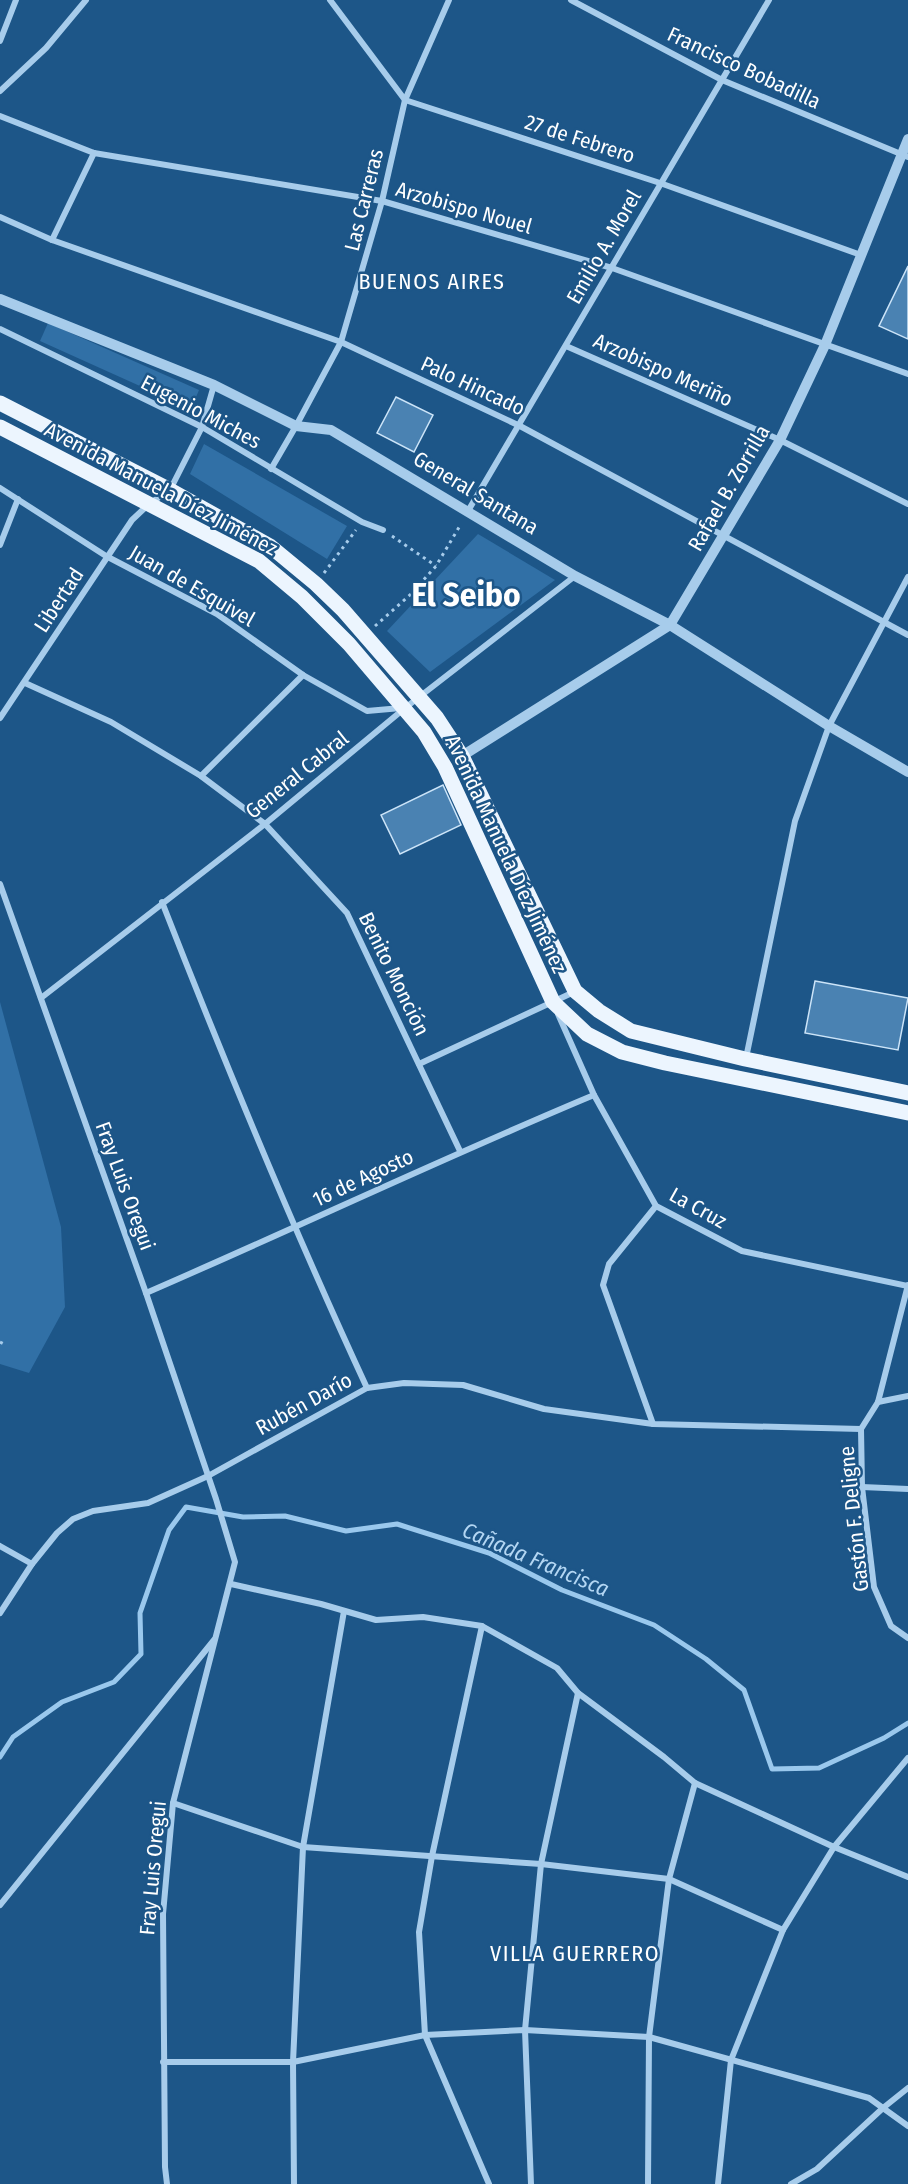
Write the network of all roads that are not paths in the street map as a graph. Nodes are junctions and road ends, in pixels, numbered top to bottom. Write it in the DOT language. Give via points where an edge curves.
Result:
graph roads {
  1 [pos="16,0"];
  2 [pos="86,0"];
  3 [pos="330,0"];
  4 [pos="449,0"];
  5 [pos="571,0"];
  6 [pos="769,0"];
  7 [pos="0,41"];
  8 [pos="722,80"];
  9 [pos="0,91"];
  10 [pos="405,100"];
  11 [pos="0,116"];
  12 [pos="908,139"];
  13 [pos="93,153"];
  14 [pos="905,156"];
  15 [pos="660,183"];
  16 [pos="382,201"];
  17 [pos="0,217"];
  18 [pos="52,240"];
  19 [pos="861,255"];
  20 [pos="612,268"];
  21 [pos="0,299"];
  22 [pos="0,329"];
  23 [pos="341,342"];
  24 [pos="825,345"];
  25 [pos="566,346"];
  26 [pos="908,374"];
  27 [pos="214,386"];
  28 [pos="0,403"];
  29 [pos="296,426"];
  30 [pos="520,426"];
  31 [pos="0,427"];
  32 [pos="202,427"];
  33 [pos="780,440"];
  34 [pos="270,469"];
  35 [pos="0,488"];
  36 [pos="170,490"];
  37 [pos="18,499"];
  38 [pos="149,504"];
  39 [pos="908,504"];
  40 [pos="468,511"];
  41 [pos="383,530"];
  42 [pos="723,537"];
  43 [pos="0,545"];
  44 [pos="106,556"];
  45 [pos="575,576"];
  46 [pos="908,576"];
  47 [pos="884,623"];
  48 [pos="670,625"];
  49 [pos="908,635"];
  50 [pos="303,675"];
  51 [pos="25,683"];
  52 [pos="420,698"];
  53 [pos="3,708"];
  54 [pos="405,708"];
  55 [pos="0,718"];
  56 [pos="829,726"];
  57 [pos="462,756"];
  58 [pos="908,772"];
  59 [pos="201,776"];
  60 [pos="265,824"];
  61 [pos="0,884"];
  62 [pos="162,902"];
  63 [pos="574,991"];
  64 [pos="40,998"];
  65 [pos="553,1002"];
  66 [pos="746,1059"];
  67 [pos="420,1064"];
  68 [pos="908,1093"];
  69 [pos="594,1095"];
  70 [pos="908,1113"];
  71 [pos="460,1151"];
  72 [pos="656,1206"];
  73 [pos="295,1228"];
  74 [pos="908,1285"];
  75 [pos="146,1293"];
  76 [pos="367,1388"];
  77 [pos="908,1396"];
  78 [pos="878,1402"];
  79 [pos="652,1424"];
  80 [pos="861,1429"];
  81 [pos="208,1476"];
  82 [pos="862,1487"];
  83 [pos="908,1489"];
  84 [pos="0,1546"];
  85 [pos="32,1564"];
  86 [pos="231,1584"];
  87 [pos="344,1611"];
  88 [pos="0,1613"];
  89 [pos="482,1626"];
  90 [pos="217,1637"];
  91 [pos="908,1638"];
  92 [pos="578,1694"];
  93 [pos="908,1758"];
  94 [pos="695,1783"];
  95 [pos="173,1803"];
  96 [pos="303,1847"];
  97 [pos="834,1847"];
  98 [pos="432,1856"];
  99 [pos="541,1864"];
  100 [pos="908,1877"];
  101 [pos="669,1880"];
  102 [pos="0,1905"];
  103 [pos="783,1930"];
  104 [pos="525,2030"];
  105 [pos="425,2035"];
  106 [pos="650,2037"];
  107 [pos="731,2060"];
  108 [pos="163,2062"];
  109 [pos="293,2062"];
  110 [pos="908,2088"];
  111 [pos="883,2108"];
  112 [pos="908,2127"];
  113 [pos="167,2184"];
  114 [pos="294,2184"];
  115 [pos="489,2184"];
  116 [pos="531,2184"];
  117 [pos="648,2184"];
  118 [pos="718,2184"];
  119 [pos="791,2184"];
  1 -- 7 [label="street"];
  2 -- 9 [label="street" via="46,48"];
  3 -- 10 [label="street"];
  4 -- 10 [label="street, Las Carreras"];
  5 -- 8 [label="street, Francisco Bobadilla"];
  6 -- 8 [label="street, Emilio A. Morel"];
  8 -- 14 [label="street, Francisco Bobadilla"];
  8 -- 15 [label="street, Emilio A. Morel"];
  10 -- 15 [label="street, 27 de Febrero"];
  10 -- 16 [label="street, Las Carreras"];
  11 -- 13 [label="street, Arzobispo Nouel"];
  12 -- 14 [label="street, Rafael B. Zorrilla"];
  13 -- 16 [label="street, Arzobispo Nouel"];
  13 -- 18 [label="street"];
  14 -- 19 [label="street, Rafael B. Zorrilla"];
  15 -- 19 [label="street, 27 de Febrero"];
  15 -- 20 [label="street, Emilio A. Morel"];
  16 -- 20 [label="street, Arzobispo Nouel"];
  16 -- 23 [label="street, Las Carreras"];
  17 -- 18 [label="street, Palo Hincado"];
  18 -- 23 [label="street, Palo Hincado"];
  19 -- 24 [label="street, Rafael B. Zorrilla"];
  20 -- 24 [label="street, Arzobispo Nouel"];
  20 -- 25 [label="street, Emilio A. Morel"];
  21 -- 27 [label="street, General Santana"];
  22 -- 32 [label="street, Eugenio Miches"];
  23 -- 29 [label="street, Las Carreras"];
  23 -- 30 [label="street, Palo Hincado"];
  24 -- 26 [label="street, Arzobispo Nouel"];
  24 -- 33 [label="street, Rafael B. Zorrilla"];
  25 -- 30 [label="street, Emilio A. Morel"];
  25 -- 33 [label="street, Arzobispo Meriño"];
  27 -- 29 [label="street, General Santana"];
  27 -- 32 [label="street"];
  28 -- 36 [label="main road, Avenida Manuela Díez Jiménez"];
  29 -- 34 [label="street, Las Carreras"];
  29 -- 40 [label="street, General Santana" via="331,430"];
  30 -- 40 [label="street, Emilio A. Morel"];
  30 -- 42 [label="street, Palo Hincado"];
  31 -- 38 [label="main road, Avenida Manuela Díez Jiménez"];
  32 -- 34 [label="street, Eugenio Miches"];
  32 -- 36 [label="street"];
  33 -- 39 [label="street, Arzobispo Meriño"];
  33 -- 42 [label="street, Rafael B. Zorrilla"];
  34 -- 41 [label="street, Eugenio Miches"];
  35 -- 37 [label="street, Juan de Esquivel"];
  36 -- 38 [label="street, Libertad"];
  36 -- 52 [label="main road, Avenida Manuela Díez Jiménez" via="270,546 316,584"];
  37 -- 43 [label="street"];
  37 -- 44 [label="street, Juan de Esquivel"];
  38 -- 44 [label="street, Libertad"];
  38 -- 54 [label="main road, Avenida Manuela Díez Jiménez" via="259,561 349,644"];
  40 -- 45 [label="street, General Santana"];
  42 -- 47 [label="street, Palo Hincado"];
  42 -- 48 [label="street, Rafael B. Zorrilla"];
  44 -- 50 [label="street, Juan de Esquivel" via="218,614"];
  44 -- 51 [label="street, Libertad"];
  45 -- 48 [label="street, General Santana"];
  45 -- 52 [label="street, General Cabral"];
  46 -- 47 [label="street"];
  47 -- 49 [label="street, Palo Hincado"];
  47 -- 56 [label="street"];
  48 -- 56 [label="street, General Santana"];
  48 -- 57 [label="street, Rafael B. Zorrilla"];
  50 -- 54 [label="street, Juan de Esquivel" via="367,711"];
  50 -- 59 [label="street"];
  51 -- 53 [label="street, Libertad"];
  51 -- 59 [label="street, Benito Monción" via="111,722"];
  52 -- 54 [label="street, General Cabral"];
  52 -- 57 [label="main road, Avenida Manuela Díez Jiménez"];
  53 -- 55 [label="street, Libertad"];
  54 -- 60 [label="street, General Cabral"];
  54 -- 65 [label="main road, Avenida Manuela Díez Jiménez" via="445,766"];
  56 -- 58 [label="street, General Santana"];
  56 -- 66 [label="street" via="795,821"];
  57 -- 63 [label="main road, Avenida Manuela Díez Jiménez"];
  59 -- 60 [label="street, Benito Monción"];
  60 -- 62 [label="street, General Cabral"];
  60 -- 67 [label="street, Benito Monción" via="346,913"];
  61 -- 64 [label="street, Fray Luis Oregui"];
  62 -- 64 [label="street, General Cabral"];
  62 -- 73 [label="street"];
  63 -- 65 [label="street"];
  63 -- 66 [label="main road, Avenida Manuela Díez Jiménez" via="631,1031"];
  64 -- 75 [label="street, Fray Luis Oregui"];
  65 -- 67 [label="street"];
  65 -- 69 [label="street, La Cruz"];
  65 -- 70 [label="main road, Avenida Manuela Díez Jiménez" via="587,1034 622,1052"];
  66 -- 68 [label="main road, Avenida Manuela Díez Jiménez"];
  67 -- 71 [label="street, Benito Monción"];
  69 -- 71 [label="street, 16 de Agosto"];
  69 -- 72 [label="street, La Cruz"];
  71 -- 73 [label="street, 16 de Agosto"];
  72 -- 74 [label="street, La Cruz" via="742,1251"];
  72 -- 79 [label="street" via="609,1264 603,1285"];
  73 -- 75 [label="street, 16 de Agosto"];
  73 -- 76 [label="street"];
  74 -- 78 [label="street, Gastón F. Deligne"];
  75 -- 81 [label="street, Fray Luis Oregui"];
  76 -- 79 [label="street, Rubén Darío" via="404,1383 463,1385 544,1409"];
  76 -- 81 [label="street, Rubén Darío"];
  77 -- 78 [label="street"];
  78 -- 80 [label="street, Gastón F. Deligne"];
  79 -- 80 [label="street, Rubén Darío"];
  80 -- 82 [label="street, Gastón F. Deligne"];
  81 -- 85 [label="street, Rubén Darío" via="147,1503 93,1511 72,1519"];
  81 -- 86 [label="street, Fray Luis Oregui" via="235,1562"];
  82 -- 83 [label="street"];
  82 -- 91 [label="street, Gastón F. Deligne" via="874,1587 891,1626"];
  84 -- 85 [label="street"];
  85 -- 88 [label="street, Rubén Darío"];
  86 -- 87 [label="street"];
  86 -- 90 [label="street, Fray Luis Oregui"];
  87 -- 89 [label="street" via="376,1620 423,1617"];
  87 -- 96 [label="street"];
  89 -- 92 [label="street" via="557,1668"];
  89 -- 98 [label="street"];
  90 -- 95 [label="street, Fray Luis Oregui"];
  90 -- 102 [label="street"];
  92 -- 94 [label="street"];
  92 -- 99 [label="street"];
  93 -- 97 [label="street"];
  94 -- 97 [label="street"];
  94 -- 101 [label="street"];
  95 -- 96 [label="street"];
  95 -- 108 [label="street, Fray Luis Oregui" via="163,1914"];
  96 -- 98 [label="street"];
  96 -- 109 [label="street"];
  97 -- 100 [label="street"];
  97 -- 103 [label="street"];
  98 -- 99 [label="street"];
  98 -- 105 [label="street" via="419,1932"];
  99 -- 101 [label="street"];
  99 -- 104 [label="street"];
  101 -- 103 [label="street"];
  101 -- 106 [label="street"];
  103 -- 107 [label="street"];
  104 -- 105 [label="street"];
  104 -- 106 [label="street"];
  104 -- 116 [label="street"];
  105 -- 109 [label="street"];
  105 -- 115 [label="street"];
  106 -- 107 [label="street"];
  106 -- 117 [label="street"];
  107 -- 111 [label="street" via="869,2098"];
  107 -- 118 [label="street"];
  108 -- 109 [label="street"];
  108 -- 113 [label="street, Fray Luis Oregui"];
  109 -- 114 [label="street"];
  110 -- 111 [label="street"];
  111 -- 112 [label="street"];
  111 -- 119 [label="street" via="816,2169"];
}
